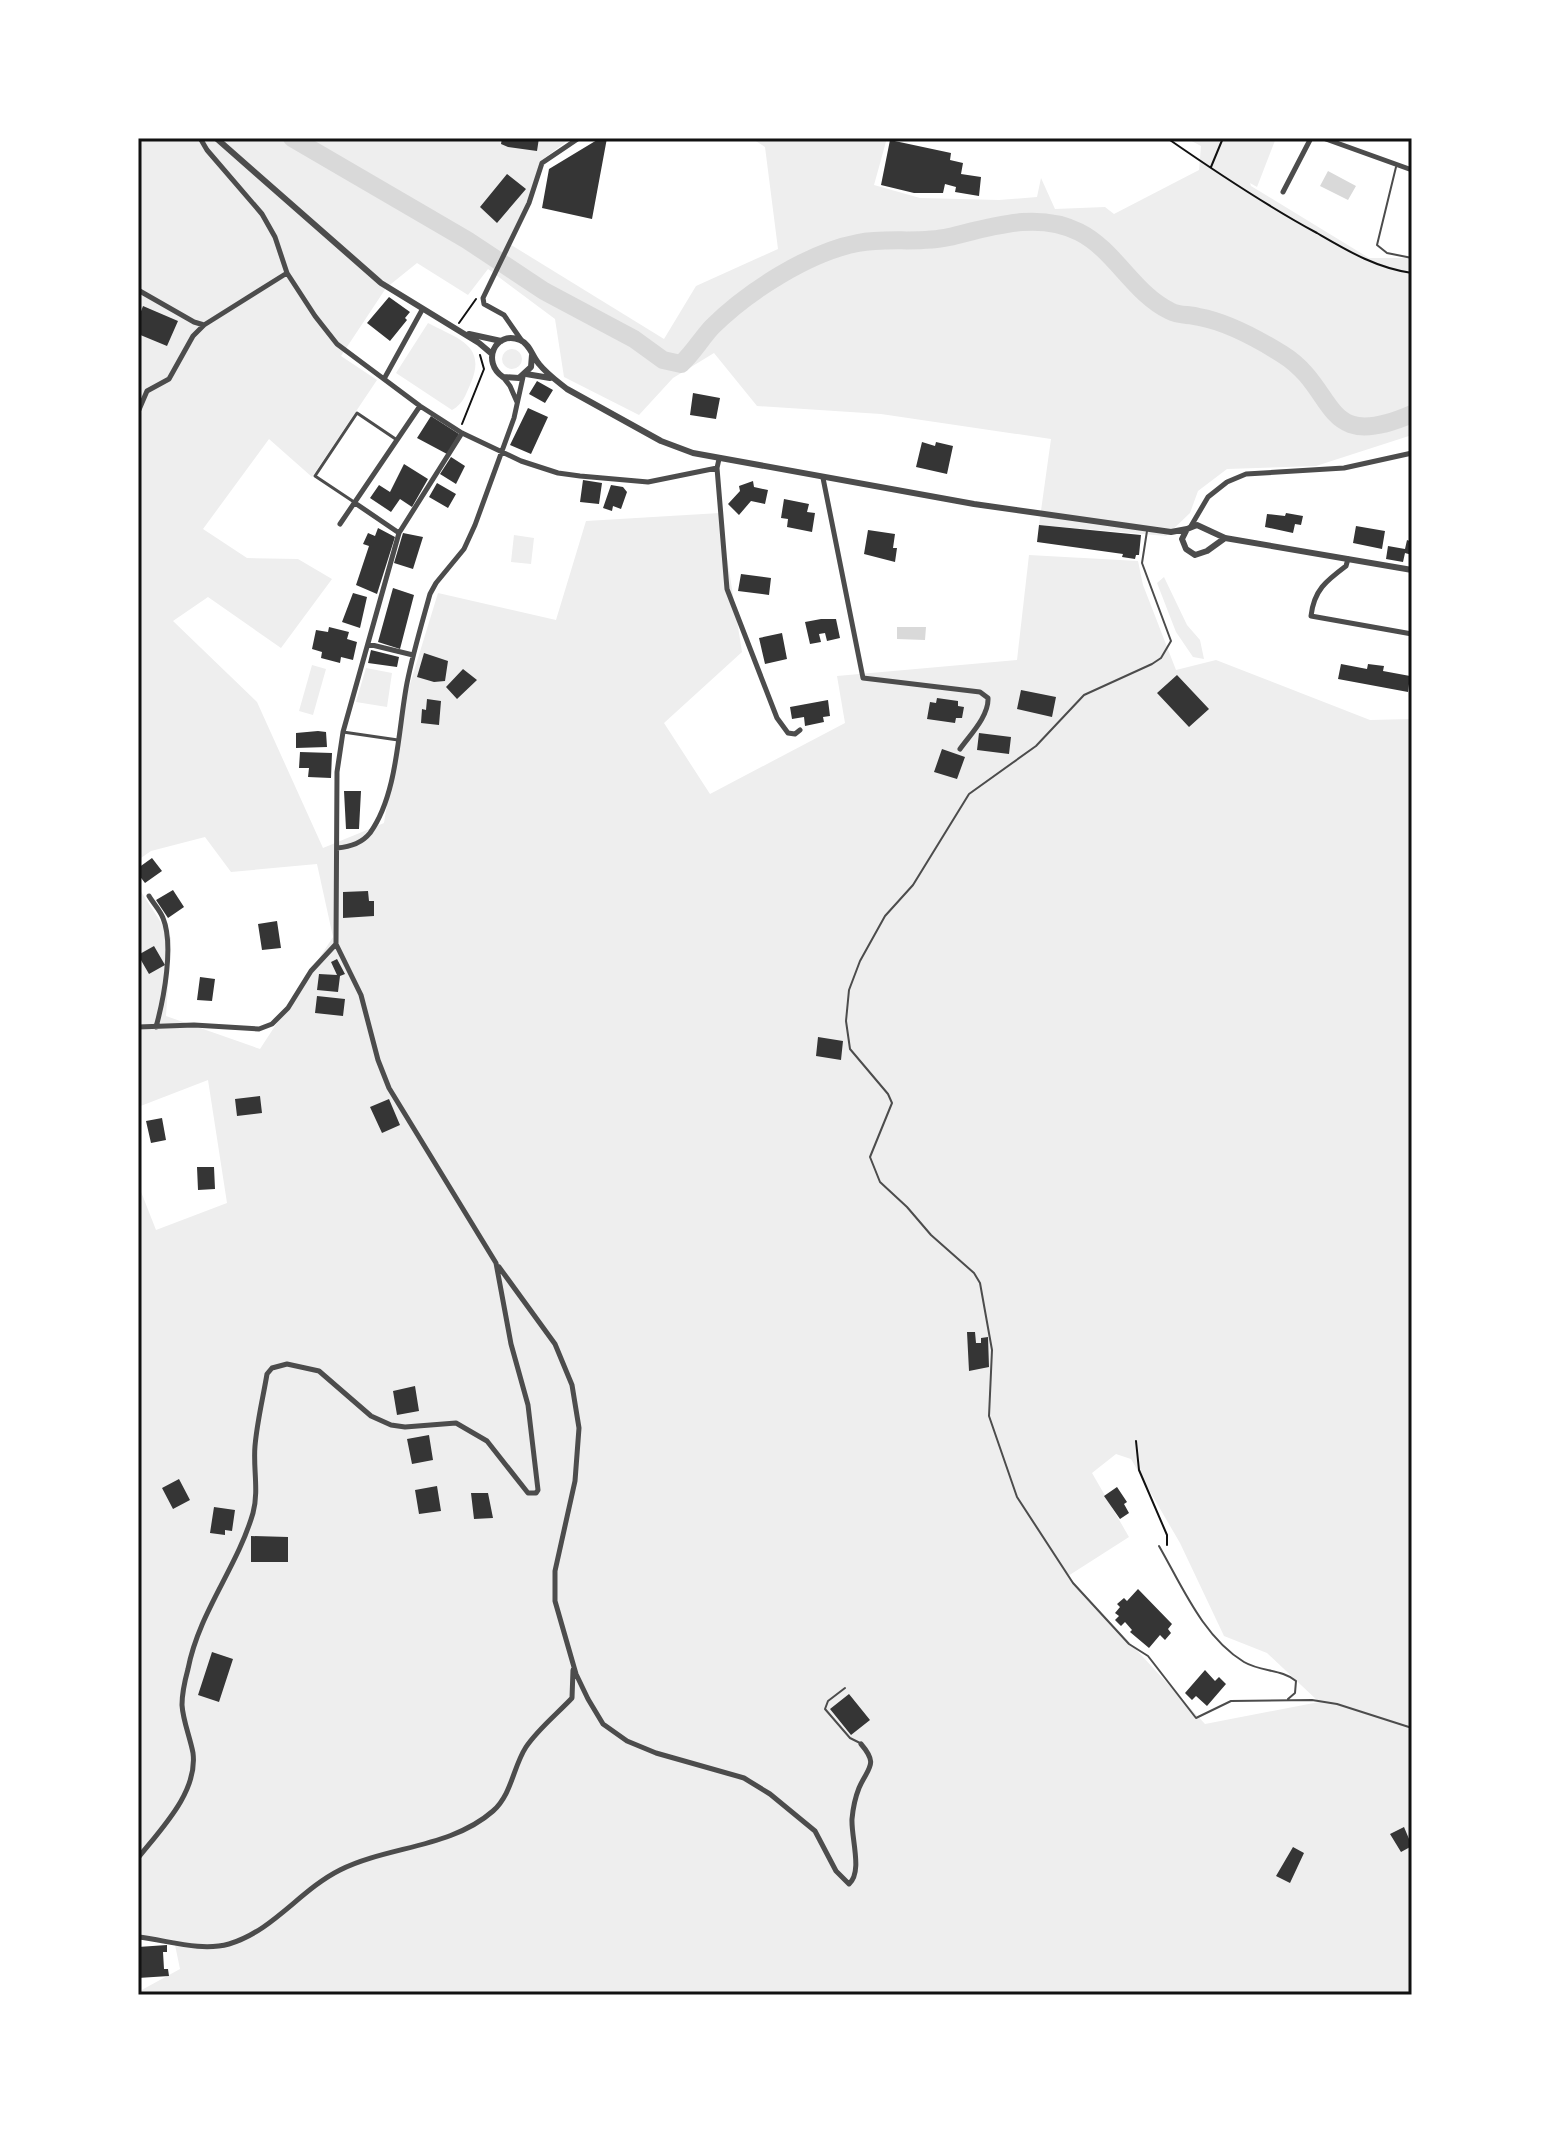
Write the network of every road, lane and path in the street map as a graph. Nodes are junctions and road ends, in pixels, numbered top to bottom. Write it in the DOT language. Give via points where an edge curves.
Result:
graph roads {
  1 [pos="200,138"];
  2 [pos="216,138"];
  3 [pos="579,138"];
  4 [pos="1167,138"];
  5 [pos="1223,138"];
  6 [pos="1311,138"];
  7 [pos="1323,138"];
  8 [pos="1396,166"];
  9 [pos="1211,168"];
  10 [pos="1412,170"];
  11 [pos="1283,192"];
  12 [pos="1412,258"];
  13 [pos="287,273"];
  14 [pos="1412,273"];
  15 [pos="138,290"];
  16 [pos="422,310"];
  17 [pos="510,322"];
  18 [pos="204,325"];
  19 [pos="455,329"];
  20 [pos="503,340"];
  21 [pos="522,341"];
  22 [pos="492,354"];
  23 [pos="532,355"];
  24 [pos="481,374"];
  25 [pos="524,375"];
  26 [pos="503,377"];
  27 [pos="384,379"];
  28 [pos="553,379"];
  29 [pos="517,402"];
  30 [pos="420,406"];
  31 [pos="138,412"];
  32 [pos="462,433"];
  33 [pos="397,440"];
  34 [pos="501,453"];
  35 [pos="1412,453"];
  36 [pos="719,459"];
  37 [pos="717,468"];
  38 [pos="823,478"];
  39 [pos="355,503"];
  40 [pos="1199,515"];
  41 [pos="340,524"];
  42 [pos="1189,528"];
  43 [pos="1205,528"];
  44 [pos="1147,529"];
  45 [pos="1171,532"];
  46 [pos="399,533"];
  47 [pos="1225,538"];
  48 [pos="1182,539"];
  49 [pos="1211,547"];
  50 [pos="1348,559"];
  51 [pos="1412,570"];
  52 [pos="1412,634"];
  53 [pos="368,644"];
  54 [pos="413,655"];
  55 [pos="800,730"];
  56 [pos="343,732"];
  57 [pos="398,740"];
  58 [pos="960,749"];
  59 [pos="337,848"];
  60 [pos="149,896"];
  61 [pos="336,944"];
  62 [pos="138,1027"];
  63 [pos="156,1027"];
  64 [pos="496,1263"];
  65 [pos="1136,1441"];
  66 [pos="1159,1546"];
  67 [pos="1164,1554"];
  68 [pos="572,1660"];
  69 [pos="845,1688"];
  70 [pos="1287,1700"];
  71 [pos="1412,1728"];
  72 [pos="861,1744"];
  73 [pos="138,1858"];
  74 [pos="138,1937"];
  1 -- 13 [label="street" via="262,214"];
  2 -- 16 [label="street" via="371,274"];
  3 -- 17 [label="street" via="542,163 529,203 487,285 484,304"];
  4 -- 9 [label="path"];
  5 -- 9 [label="path"];
  6 -- 11 [label="street"];
  7 -- 8 [label="street"];
  8 -- 10 [label="street"];
  8 -- 12 [label="lane" via="1377,245"];
  9 -- 14 [label="path" via="1367,261"];
  13 -- 18 [label="street"];
  13 -- 27 [label="street" via="337,344"];
  15 -- 18 [label="street"];
  16 -- 19 [label="street"];
  16 -- 27 [label="street"];
  17 -- 20 [label="street"];
  17 -- 21 [label="street"];
  18 -- 31 [label="street" via="169,379 147,391"];
  19 -- 20 [label="street"];
  19 -- 22 [label="street"];
  20 -- 21 [label="street"];
  20 -- 22 [label="street"];
  21 -- 23 [label="street"];
  22 -- 26 [label="street" via="492,365"];
  23 -- 25 [label="street"];
  23 -- 28 [label="street"];
  24 -- 32 [label="path"];
  25 -- 26 [label="street"];
  25 -- 28 [label="street"];
  25 -- 29 [label="street"];
  26 -- 29 [label="street"];
  27 -- 30 [label="street"];
  28 -- 36 [label="street" via="668,444"];
  29 -- 34 [label="street"];
  30 -- 32 [label="street"];
  30 -- 33 [label="street"];
  32 -- 34 [label="street"];
  32 -- 46 [label="street"];
  33 -- 39 [label="street"];
  33 -- 39 [label="street" via="357,413 315,476"];
  34 -- 37 [label="street" via="558,473 637,481"];
  34 -- 54 [label="street" via="464,549 430,594"];
  35 -- 40 [label="street" via="1344,468 1246,474 1216,490"];
  36 -- 37 [label="street"];
  36 -- 38 [label="street"];
  37 -- 55 [label="street" via="727,589 777,718 788,733"];
  38 -- 44 [label="street"];
  38 -- 58 [label="street" via="863,678 980,692 989,704"];
  39 -- 41 [label="street"];
  39 -- 46 [label="street"];
  40 -- 42 [label="street"];
  40 -- 43 [label="street"];
  42 -- 43 [label="street"];
  42 -- 45 [label="street"];
  42 -- 48 [label="street"];
  43 -- 47 [label="street"];
  43 -- 49 [label="street"];
  44 -- 45 [label="street"];
  44 -- 70 [label="lane" via="1142,563 1171,641 1167,650 1152,664 1084,695 1036,746 969,794 860,961 849,990 846,1021 850,1049 892,1103 870,1157 880,1182 980,1283 992,1350 989,1416 1017,1497 1043,1541 1073,1583 1129,1644 1148,1656 1196,1718 1231,1701"];
  45 -- 48 [label="street"];
  46 -- 53 [label="street"];
  47 -- 49 [label="street"];
  47 -- 50 [label="street"];
  48 -- 49 [label="street" via="1195,555"];
  50 -- 51 [label="street"];
  50 -- 52 [label="street" via="1320,585 1311,616"];
  53 -- 54 [label="street"];
  53 -- 56 [label="street"];
  54 -- 57 [label="street"];
  56 -- 57 [label="street"];
  56 -- 59 [label="street"];
  57 -- 59 [label="street" via="375,824 367,836"];
  59 -- 61 [label="street"];
  60 -- 63 [label="street" via="164,919 168,959"];
  61 -- 63 [label="street" via="272,1024 259,1029"];
  61 -- 64 [label="street" via="361,995 389,1088"];
  62 -- 63 [label="street"];
  64 -- 68 [label="street" via="555,1344 572,1385 579,1428 575,1481 555,1571 555,1601"];
  64 -- 73 [label="street" via="528,1405 538,1490 528,1493 487,1441 456,1423 391,1425 371,1416 319,1371 287,1364 272,1368 255,1443 252,1514 197,1633 187,1670 182,1706 193,1756 191,1778 183,1798"];
  65 -- 67 [label="path" via="1139,1470 1167,1535"];
  66 -- 67 [label="lane"];
  67 -- 70 [label="lane" via="1215,1637 1242,1661 1296,1681 1295,1693"];
  68 -- 72 [label="street" via="603,1724 627,1741 744,1778 770,1794 815,1831 849,1884 857,1869 854,1800 872,1763"];
  68 -- 74 [label="street" via="572,1698 528,1745 505,1796 485,1816 443,1837 369,1857 337,1872 268,1924 227,1945"];
  69 -- 72 [label="lane" via="825,1709"];
  70 -- 71 [label="lane" via="1337,1704"];
}
